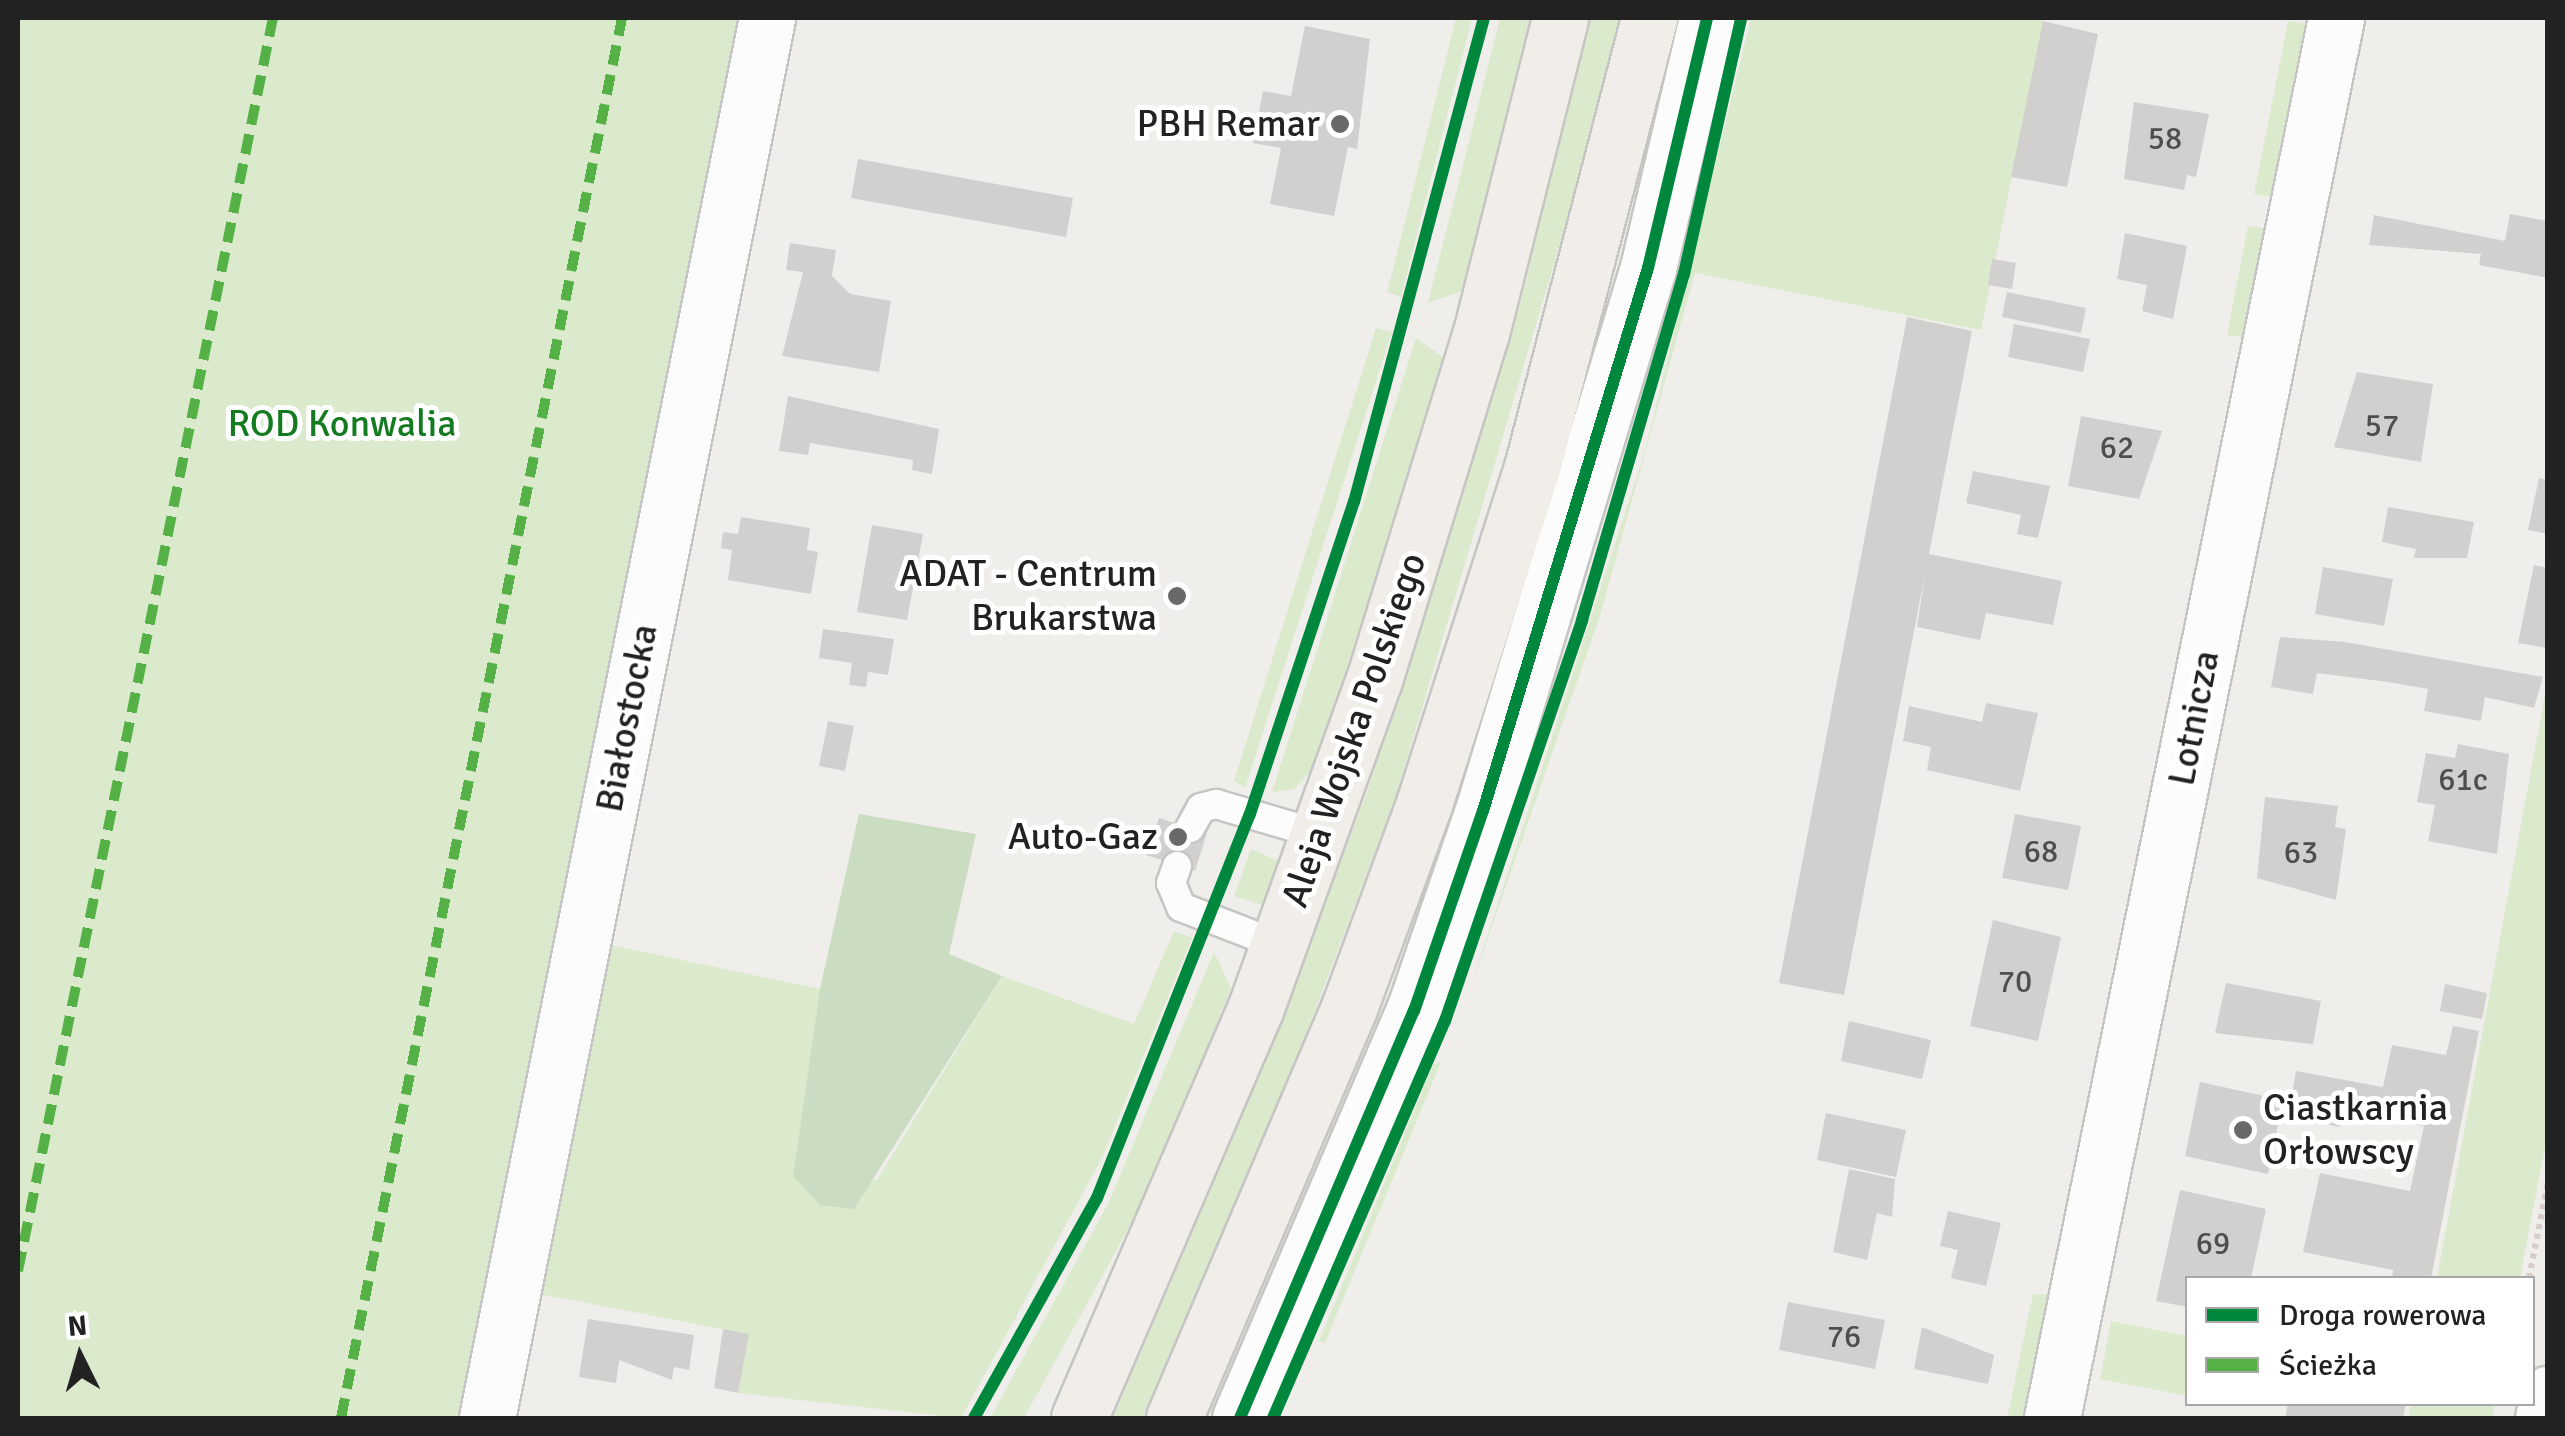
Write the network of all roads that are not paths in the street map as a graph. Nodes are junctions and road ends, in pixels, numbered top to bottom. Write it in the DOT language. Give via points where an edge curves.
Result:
graph roads {
  1 [pos="767,18"];
  2 [pos="1560,18"];
  3 [pos="1649,18"];
  4 [pos="1706,18"];
  5 [pos="2336,18"];
  6 [pos="1190,828"];
  7 [pos="1320,836"];
  8 [pos="1177,866"];
  9 [pos="1279,945"];
  10 [pos="2548,1394"];
  11 [pos="487,1418"];
  12 [pos="1079,1418"];
  13 [pos="1174,1418"];
  14 [pos="1240,1418"];
  15 [pos="2052,1418"];
  16 [pos="2542,1418"];
  1 -- 11 [label="street, Białostocka"];
  2 -- 7 [label="main road, Aleja Wojska Polskiego" via="1451,439"];
  3 -- 13 [label="main road" via="1532,468 1424,804 1349,1008"];
  4 -- 14 [label="street" via="1648,268 1476,829 1414,1012"];
  5 -- 15 [label="street, Lotnicza"];
  6 -- 7 [label="lane" via="1201,808 1216,804"];
  7 -- 9 [label="main road, Aleja Wojska Polskiego"];
  8 -- 9 [label="lane" via="1170,883 1181,907"];
  9 -- 12 [label="main road, Aleja Wojska Polskiego"];
  10 -- 16 [label="street"];
}
